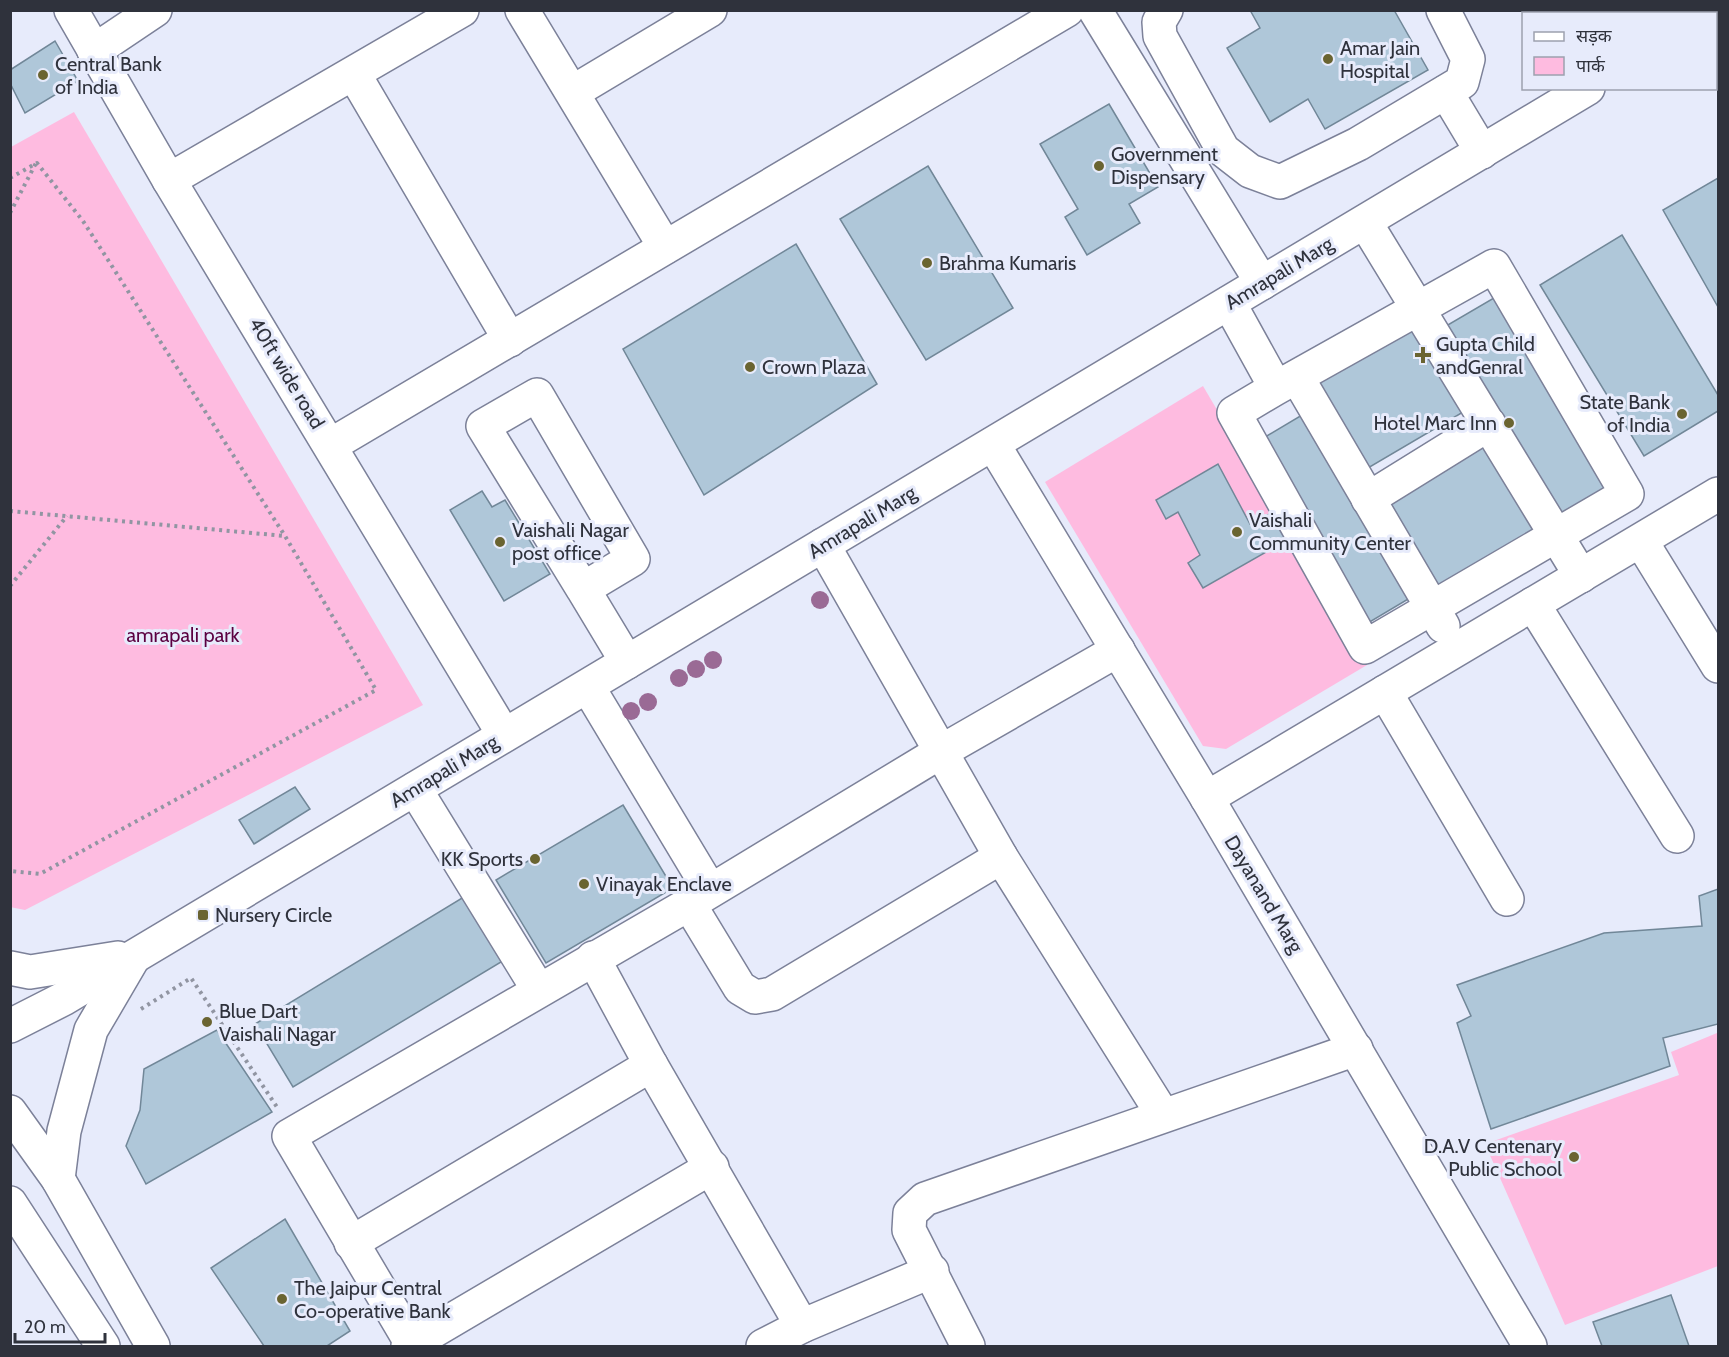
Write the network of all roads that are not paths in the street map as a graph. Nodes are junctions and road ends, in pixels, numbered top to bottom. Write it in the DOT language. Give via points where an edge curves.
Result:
graph roads {
  1 [pos="70,10"];
  2 [pos="155,10"];
  3 [pos="462,10"];
  4 [pos="522,10"];
  5 [pos="710,10"];
  6 [pos="1067,10"];
  7 [pos="1095,10"];
  8 [pos="1166,10"];
  9 [pos="1443,10"];
  10 [pos="94,51"];
  11 [pos="354,74"];
  12 [pos="1585,90"];
  13 [pos="573,92"];
  14 [pos="1446,92"];
  15 [pos="1482,152"];
  16 [pos="169,180"];
  17 [pos="1365,222"];
  18 [pos="665,248"];
  19 [pos="1262,283"];
  20 [pos="1229,303"];
  21 [pos="1418,308"];
  22 [pos="510,340"];
  23 [pos="1287,382"];
  24 [pos="1489,424"];
  25 [pos="993,444"];
  26 [pos="331,445"];
  27 [pos="1719,494"];
  28 [pos="1368,499"];
  29 [pos="1557,535"];
  30 [pos="1641,541"];
  31 [pos="823,545"];
  32 [pos="1581,576"];
  33 [pos="583,589"];
  34 [pos="1533,604"];
  35 [pos="1432,608"];
  36 [pos="1372,643"];
  37 [pos="1118,650"];
  38 [pos="1456,650"];
  39 [pos="627,662"];
  40 [pos="1719,666"];
  41 [pos="588,687"];
  42 [pos="1391,688"];
  43 [pos="504,735"];
  44 [pos="942,751"];
  45 [pos="415,789"];
  46 [pos="1207,798"];
  47 [pos="1677,836"];
  48 [pos="1001,857"];
  49 [pos="700,897"];
  50 [pos="1507,898"];
  51 [pos="134,956"];
  52 [pos="593,958"];
  53 [pos="10,968"];
  54 [pos="538,989"];
  55 [pos="10,1026"];
  56 [pos="1356,1049"];
  57 [pos="651,1065"];
  58 [pos="10,1112"];
  59 [pos="1163,1115"];
  60 [pos="712,1167"];
  61 [pos="57,1179"];
  62 [pos="11,1204"];
  63 [pos="351,1243"];
  64 [pos="932,1271"];
  65 [pos="802,1326"];
  66 [pos="1520,1344"];
  67 [pos="410,1345"];
  68 [pos="103,1347"];
  69 [pos="153,1347"];
  70 [pos="763,1347"];
  71 [pos="968,1347"];
  1 -- 10 [label="street, 40ft wide road"];
  2 -- 10 [label="street"];
  3 -- 11 [label="street"];
  4 -- 13 [label="street"];
  5 -- 13 [label="street"];
  6 -- 18 [label="street"];
  7 -- 19 [label="street"];
  8 -- 14 [label="street" via="1159,22 1160,36 1223,150 1250,171 1280,182 1358,144"];
  9 -- 14 [label="street" via="1468,59 1462,82"];
  10 -- 16 [label="street, 40ft wide road"];
  11 -- 16 [label="street"];
  11 -- 22 [label="street"];
  12 -- 15 [label="street, Amrapali Marg"];
  13 -- 18 [label="street"];
  14 -- 15 [label="street"];
  15 -- 17 [label="street, Amrapali Marg"];
  16 -- 26 [label="street, 40ft wide road"];
  17 -- 19 [label="street, Amrapali Marg"];
  17 -- 21 [label="street"];
  18 -- 22 [label="street"];
  19 -- 20 [label="street, Amrapali Marg"];
  20 -- 23 [label="street"];
  20 -- 25 [label="street, Amrapali Marg"];
  21 -- 23 [label="street"];
  21 -- 24 [label="street"];
  21 -- 29 [label="street" via="1494,266 1627,494"];
  22 -- 26 [label="street"];
  23 -- 28 [label="street"];
  23 -- 36 [label="street" via="1234,413 1365,647"];
  24 -- 28 [label="street"];
  24 -- 29 [label="street"];
  25 -- 31 [label="street, Amrapali Marg"];
  25 -- 37 [label="street, Dayanand Marg"];
  26 -- 43 [label="street, 40ft wide road"];
  27 -- 30 [label="street"];
  28 -- 35 [label="street"];
  29 -- 32 [label="street"];
  29 -- 35 [label="street"];
  30 -- 32 [label="street"];
  30 -- 40 [label="street"];
  31 -- 39 [label="street, Amrapali Marg"];
  31 -- 44 [label="street"];
  32 -- 34 [label="street"];
  33 -- 33 [label="street" via="633,559 537,395 483,426"];
  33 -- 39 [label="street"];
  34 -- 38 [label="street"];
  34 -- 47 [label="street"];
  35 -- 36 [label="street"];
  35 -- 38 [label="street"];
  36 -- 42 [label="street"];
  37 -- 44 [label="street"];
  37 -- 46 [label="street, Dayanand Marg"];
  38 -- 42 [label="street"];
  39 -- 41 [label="street, Amrapali Marg"];
  41 -- 43 [label="street, Amrapali Marg"];
  41 -- 49 [label="street"];
  42 -- 46 [label="street"];
  42 -- 50 [label="street"];
  43 -- 45 [label="street, Amrapali Marg"];
  44 -- 48 [label="street"];
  44 -- 49 [label="street"];
  45 -- 51 [label="street, Amrapali Marg"];
  45 -- 54 [label="street"];
  46 -- 56 [label="street, Dayanand Marg"];
  48 -- 49 [label="street" via="772,994 756,997 740,988"];
  48 -- 59 [label="street"];
  49 -- 52 [label="street"];
  51 -- 53 [label="street" via="30,972"];
  51 -- 55 [label="street, Amrapali Marg"];
  51 -- 61 [label="street" via="91,1030 64,1131"];
  52 -- 54 [label="street"];
  52 -- 57 [label="street"];
  54 -- 63 [label="street" via="289,1136"];
  56 -- 59 [label="street"];
  56 -- 66 [label="street, Dayanand Marg"];
  57 -- 60 [label="street"];
  57 -- 63 [label="street"];
  58 -- 61 [label="street"];
  59 -- 64 [label="street" via="925,1199 910,1213 909,1230"];
  60 -- 65 [label="street"];
  60 -- 67 [label="street"];
  61 -- 69 [label="street"];
  62 -- 68 [label="street"];
  63 -- 67 [label="street"];
  64 -- 65 [label="street"];
  64 -- 71 [label="street"];
  65 -- 70 [label="street"];
}
